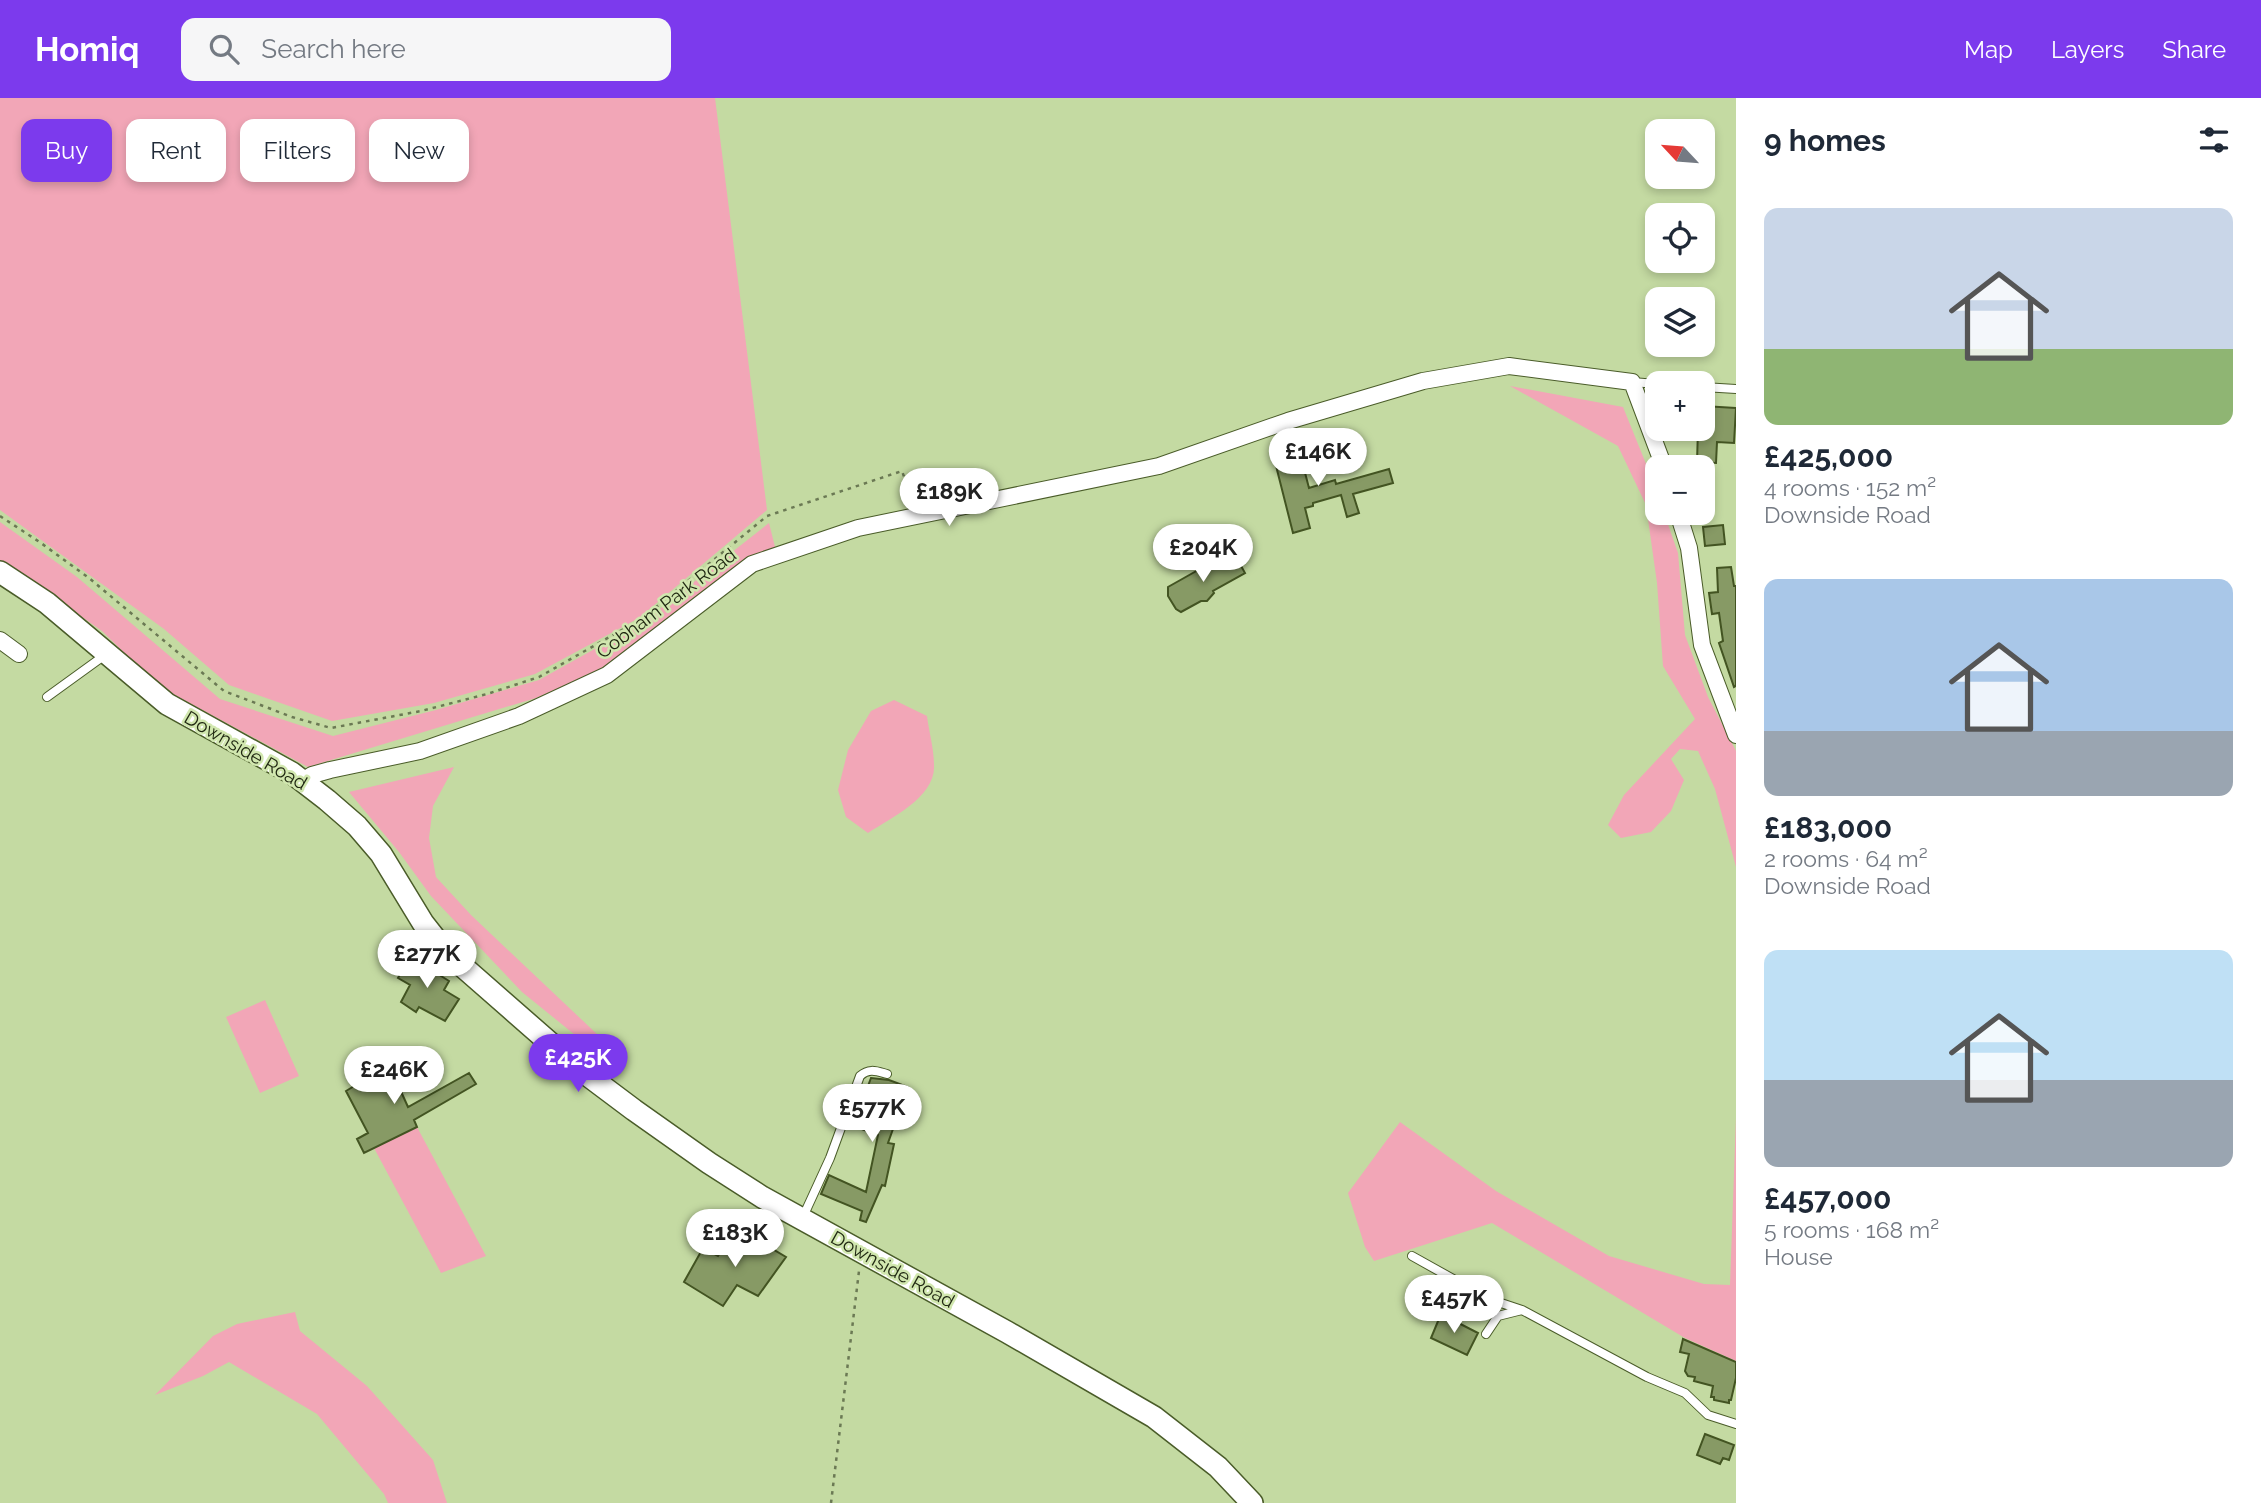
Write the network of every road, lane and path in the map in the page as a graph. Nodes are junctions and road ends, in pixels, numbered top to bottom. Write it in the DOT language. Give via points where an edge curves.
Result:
graph roads {
  1 [pos="1632,382"];
  2 [pos="1645,383"];
  3 [pos="1715,388"];
  4 [pos="1736,390"];
  5 [pos="1659,455"];
  6 [pos="0,516"];
  7 [pos="917,516"];
  8 [pos="1682,525"];
  9 [pos="0,572"];
  10 [pos="0,640"];
  11 [pos="19,653"];
  12 [pos="108,653"];
  13 [pos="47,697"];
  14 [pos="1736,735"];
  15 [pos="303,781"];
  16 [pos="887,1074"];
  17 [pos="802,1219"];
  18 [pos="861,1250"];
  19 [pos="1412,1256"];
  20 [pos="1522,1310"];
  21 [pos="1486,1334"];
  22 [pos="1736,1424"];
  23 [pos="831,1503"];
  24 [pos="1252,1503"];
  1 -- 2 [label="lane"];
  1 -- 5 [label="street"];
  1 -- 7 [label="street, Cobham Park Road" via="1508,366 1436,379 1288,421 1159,466"];
  3 -- 4 [label="lane"];
  6 -- 7 [label="path" via="89,578 224,691 331,728 421,711 539,677 643,618 767,516 797,505 902,471"];
  7 -- 15 [label="street, Cobham Park Road" via="858,528 752,564 607,675 519,716 420,751 325,771"];
  8 -- 14 [label="street" via="1702,645"];
  9 -- 12 [label="street, Downside Road"];
  10 -- 11 [label="street"];
  12 -- 13 [label="lane"];
  12 -- 15 [label="street, Downside Road" via="167,704"];
  15 -- 17 [label="street, Downside Road" via="370,840 432,936 457,963 582,1071 709,1163"];
  16 -- 17 [label="lane" via="871,1070 860,1076"];
  17 -- 18 [label="street, Downside Road"];
  18 -- 23 [label="path"];
  18 -- 24 [label="street, Downside Road" via="1154,1417 1209,1459"];
  19 -- 20 [label="lane" via="1489,1299"];
  20 -- 21 [label="lane" via="1498,1316"];
  20 -- 22 [label="lane" via="1685,1393 1708,1415"];
}
